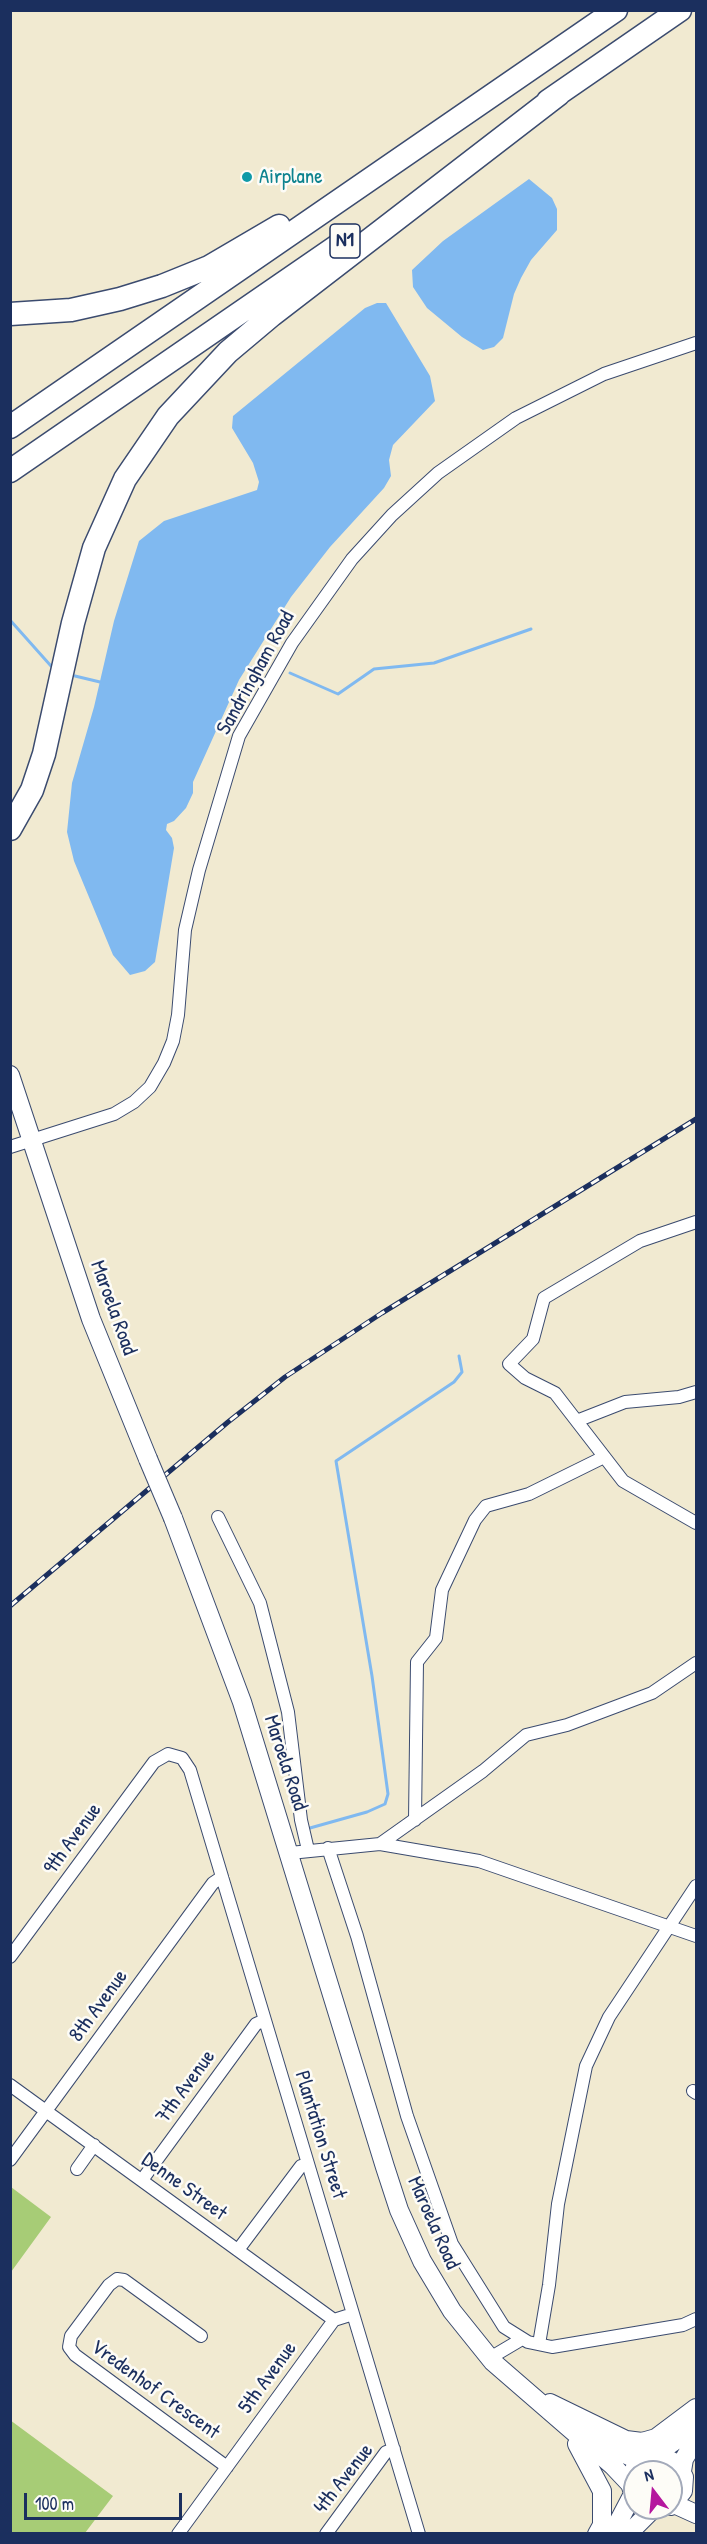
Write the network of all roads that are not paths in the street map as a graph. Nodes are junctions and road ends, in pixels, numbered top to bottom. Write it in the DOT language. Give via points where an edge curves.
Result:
graph roads {
  1 [pos="616,10"];
  2 [pos="680,10"];
  3 [pos="556,52"];
  4 [pos="559,94"];
  5 [pos="10,314"];
  6 [pos="696,343"];
  7 [pos="10,427"];
  8 [pos="10,471"];
  9 [pos="10,829"];
  10 [pos="10,1075"];
  11 [pos="31,1142"];
  12 [pos="10,1147"];
  13 [pos="696,1222"];
  14 [pos="696,1392"];
  15 [pos="579,1420"];
  16 [pos="604,1457"];
  17 [pos="218,1517"];
  18 [pos="696,1522"];
  19 [pos="696,1663"];
  20 [pos="173,1754"];
  21 [pos="415,1820"];
  22 [pos="380,1844"];
  23 [pos="328,1848"];
  24 [pos="308,1850"];
  25 [pos="290,1853"];
  26 [pos="222,1877"];
  27 [pos="696,1886"];
  28 [pos="667,1926"];
  29 [pos="696,1936"];
  30 [pos="10,1957"];
  31 [pos="265,2020"];
  32 [pos="10,2085"];
  33 [pos="46,2111"];
  34 [pos="94,2145"];
  35 [pos="10,2160"];
  36 [pos="308,2164"];
  37 [pos="77,2169"];
  38 [pos="142,2180"];
  39 [pos="238,2250"];
  40 [pos="353,2314"];
  41 [pos="696,2319"];
  42 [pos="334,2320"];
  43 [pos="201,2336"];
  44 [pos="522,2338"];
  45 [pos="539,2344"];
  46 [pos="490,2358"];
  47 [pos="539,2402"];
  48 [pos="696,2408"];
  49 [pos="696,2416"];
  50 [pos="562,2422"];
  51 [pos="696,2439"];
  52 [pos="394,2449"];
  53 [pos="649,2457"];
  54 [pos="645,2460"];
  55 [pos="227,2467"];
  56 [pos="623,2482"];
  57 [pos="688,2483"];
  58 [pos="623,2512"];
  59 [pos="646,2520"];
  60 [pos="178,2534"];
  61 [pos="326,2534"];
  62 [pos="419,2534"];
  63 [pos="597,2534"];
  64 [pos="612,2534"];
  65 [pos="628,2534"];
  1 -- 3 [label="highway, N1"];
  2 -- 4 [label="highway, N1"];
  3 -- 5 [label="highway" via="209,267 120,299 71,310"];
  3 -- 7 [label="highway, N1"];
  4 -- 8 [label="highway, N1"];
  4 -- 9 [label="highway" via="263,322 221,358 168,416 125,478 94,548 44,754 32,790"];
  6 -- 11 [label="street, Sandringham Road" via="604,374 516,418 438,473 352,559 292,643 239,736 185,930 178,1015 164,1063 150,1087 114,1114"];
  10 -- 11 [label="street, Maroela Road"];
  11 -- 12 [label="street, Sandringham Road"];
  11 -- 25 [label="street, Maroela Road, bridge" via="91,1318 238,1692"];
  13 -- 15 [label="street" via="640,1241 544,1298 533,1339 509,1364 525,1378 555,1393"];
  14 -- 15 [label="street" via="625,1402"];
  15 -- 16 [label="street"];
  16 -- 18 [label="street" via="632,1488"];
  16 -- 21 [label="street" via="529,1494 486,1506 475,1520 442,1590 436,1638 417,1662"];
  17 -- 24 [label="street" via="260,1603 288,1712"];
  19 -- 21 [label="street" via="652,1693 567,1725 526,1735"];
  20 -- 26 [label="street, Plantation Street" via="188,1766"];
  20 -- 30 [label="street, 9th Avenue" via="154,1762"];
  21 -- 22 [label="street"];
  22 -- 23 [label="street"];
  22 -- 28 [label="street" via="498,1866"];
  23 -- 24 [label="street"];
  23 -- 44 [label="street" via="407,2116 452,2244 504,2327"];
  24 -- 25 [label="street"];
  25 -- 46 [label="street, Maroela Road" via="399,2210 435,2285"];
  26 -- 31 [label="street, Plantation Street"];
  26 -- 33 [label="street, 8th Avenue" via="213,1883"];
  27 -- 28 [label="street"];
  28 -- 29 [label="street"];
  28 -- 45 [label="street" via="609,2017 586,2066 558,2204"];
  31 -- 36 [label="street, Plantation Street"];
  31 -- 38 [label="street, 7th Avenue" via="256,2024"];
  32 -- 33 [label="street, Denne Street"];
  33 -- 34 [label="street, Denne Street"];
  33 -- 35 [label="street, 8th Avenue"];
  34 -- 37 [label="street"];
  34 -- 38 [label="street, Denne Street"];
  36 -- 39 [label="street" via="301,2166"];
  36 -- 40 [label="street, Plantation Street"];
  38 -- 39 [label="street, Denne Street"];
  39 -- 42 [label="street, Denne Street"];
  40 -- 42 [label="street"];
  40 -- 52 [label="street, Plantation Street"];
  41 -- 45 [label="street" via="572,2345"];
  42 -- 55 [label="street, 5th Avenue"];
  43 -- 55 [label="street, Vredenhof Crescent" via="124,2280 117,2279 71,2336 69,2347"];
  44 -- 45 [label="street"];
  44 -- 46 [label="street"];
  46 -- 47 [label="street, Maroela Road"];
  47 -- 48 [label="street" via="553,2404 626,2440 642,2442 656,2438"];
  47 -- 50 [label="street, Maroela Road"];
  49 -- 53 [label="street" via="679,2438"];
  50 -- 53 [label="street, Maroela Road" via="629,2456"];
  50 -- 56 [label="street, Maroela Road"];
  50 -- 63 [label="street" via="590,2464 602,2491 602,2525"];
  51 -- 57 [label="street" via="684,2459"];
  52 -- 61 [label="street, 4th Avenue" via="386,2452"];
  52 -- 62 [label="street, Plantation Street"];
  53 -- 54 [label="street"];
  53 -- 57 [label="street, Maroela Road" via="670,2459"];
  55 -- 60 [label="street, 5th Avenue"];
  58 -- 64 [label="street"];
  59 -- 65 [label="street"];
}
